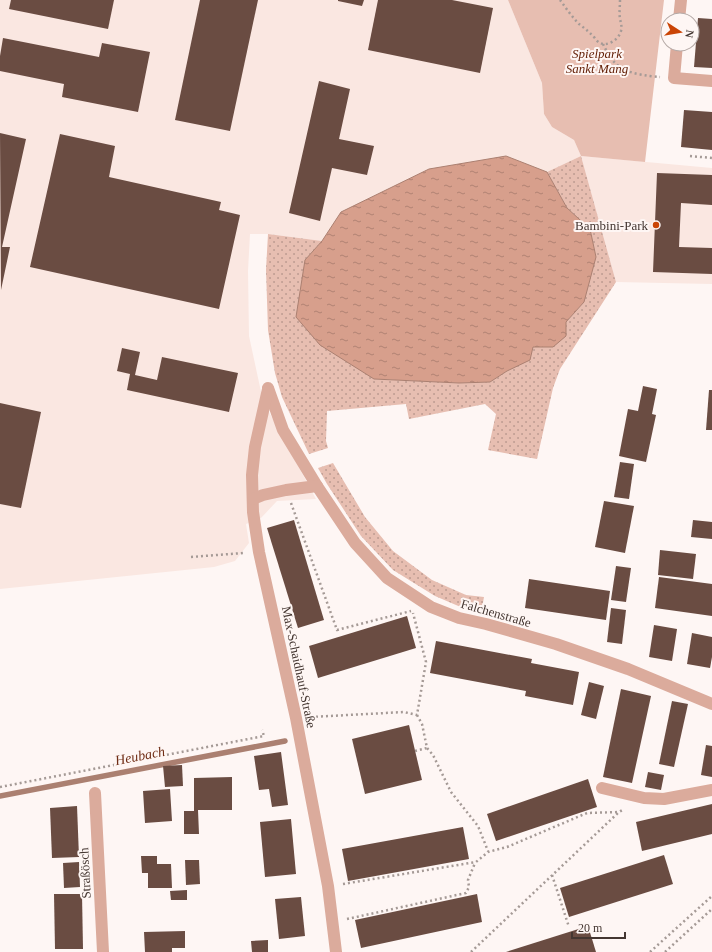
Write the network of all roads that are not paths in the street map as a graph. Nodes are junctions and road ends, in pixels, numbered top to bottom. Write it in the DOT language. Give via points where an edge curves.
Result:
graph roads {
  1 [pos="681,0"];
  2 [pos="680,12"];
  3 [pos="676,52"];
  4 [pos="712,81"];
  5 [pos="268,388"];
  6 [pos="317,486"];
  7 [pos="253,499"];
  8 [pos="712,704"];
  9 [pos="602,788"];
  10 [pos="712,790"];
  11 [pos="95,793"];
  12 [pos="103,952"];
  13 [pos="336,952"];
  1 -- 2 [label="street"];
  3 -- 4 [label="street" via="674,78"];
  5 -- 6 [label="street, Falchenstraße" via="283,430"];
  5 -- 7 [label="street, Max-Schaidhauf-Straße" via="255,447"];
  6 -- 7 [label="street" via="286,490"];
  6 -- 8 [label="street, Falchenstraße" via="355,543 387,578 431,607 458,618 556,644 628,669"];
  7 -- 13 [label="street, Max-Schaidhauf-Straße" via="259,552 296,718 328,886"];
  9 -- 10 [label="street" via="644,798 664,799"];
  11 -- 12 [label="street, Straßösch"];
}
